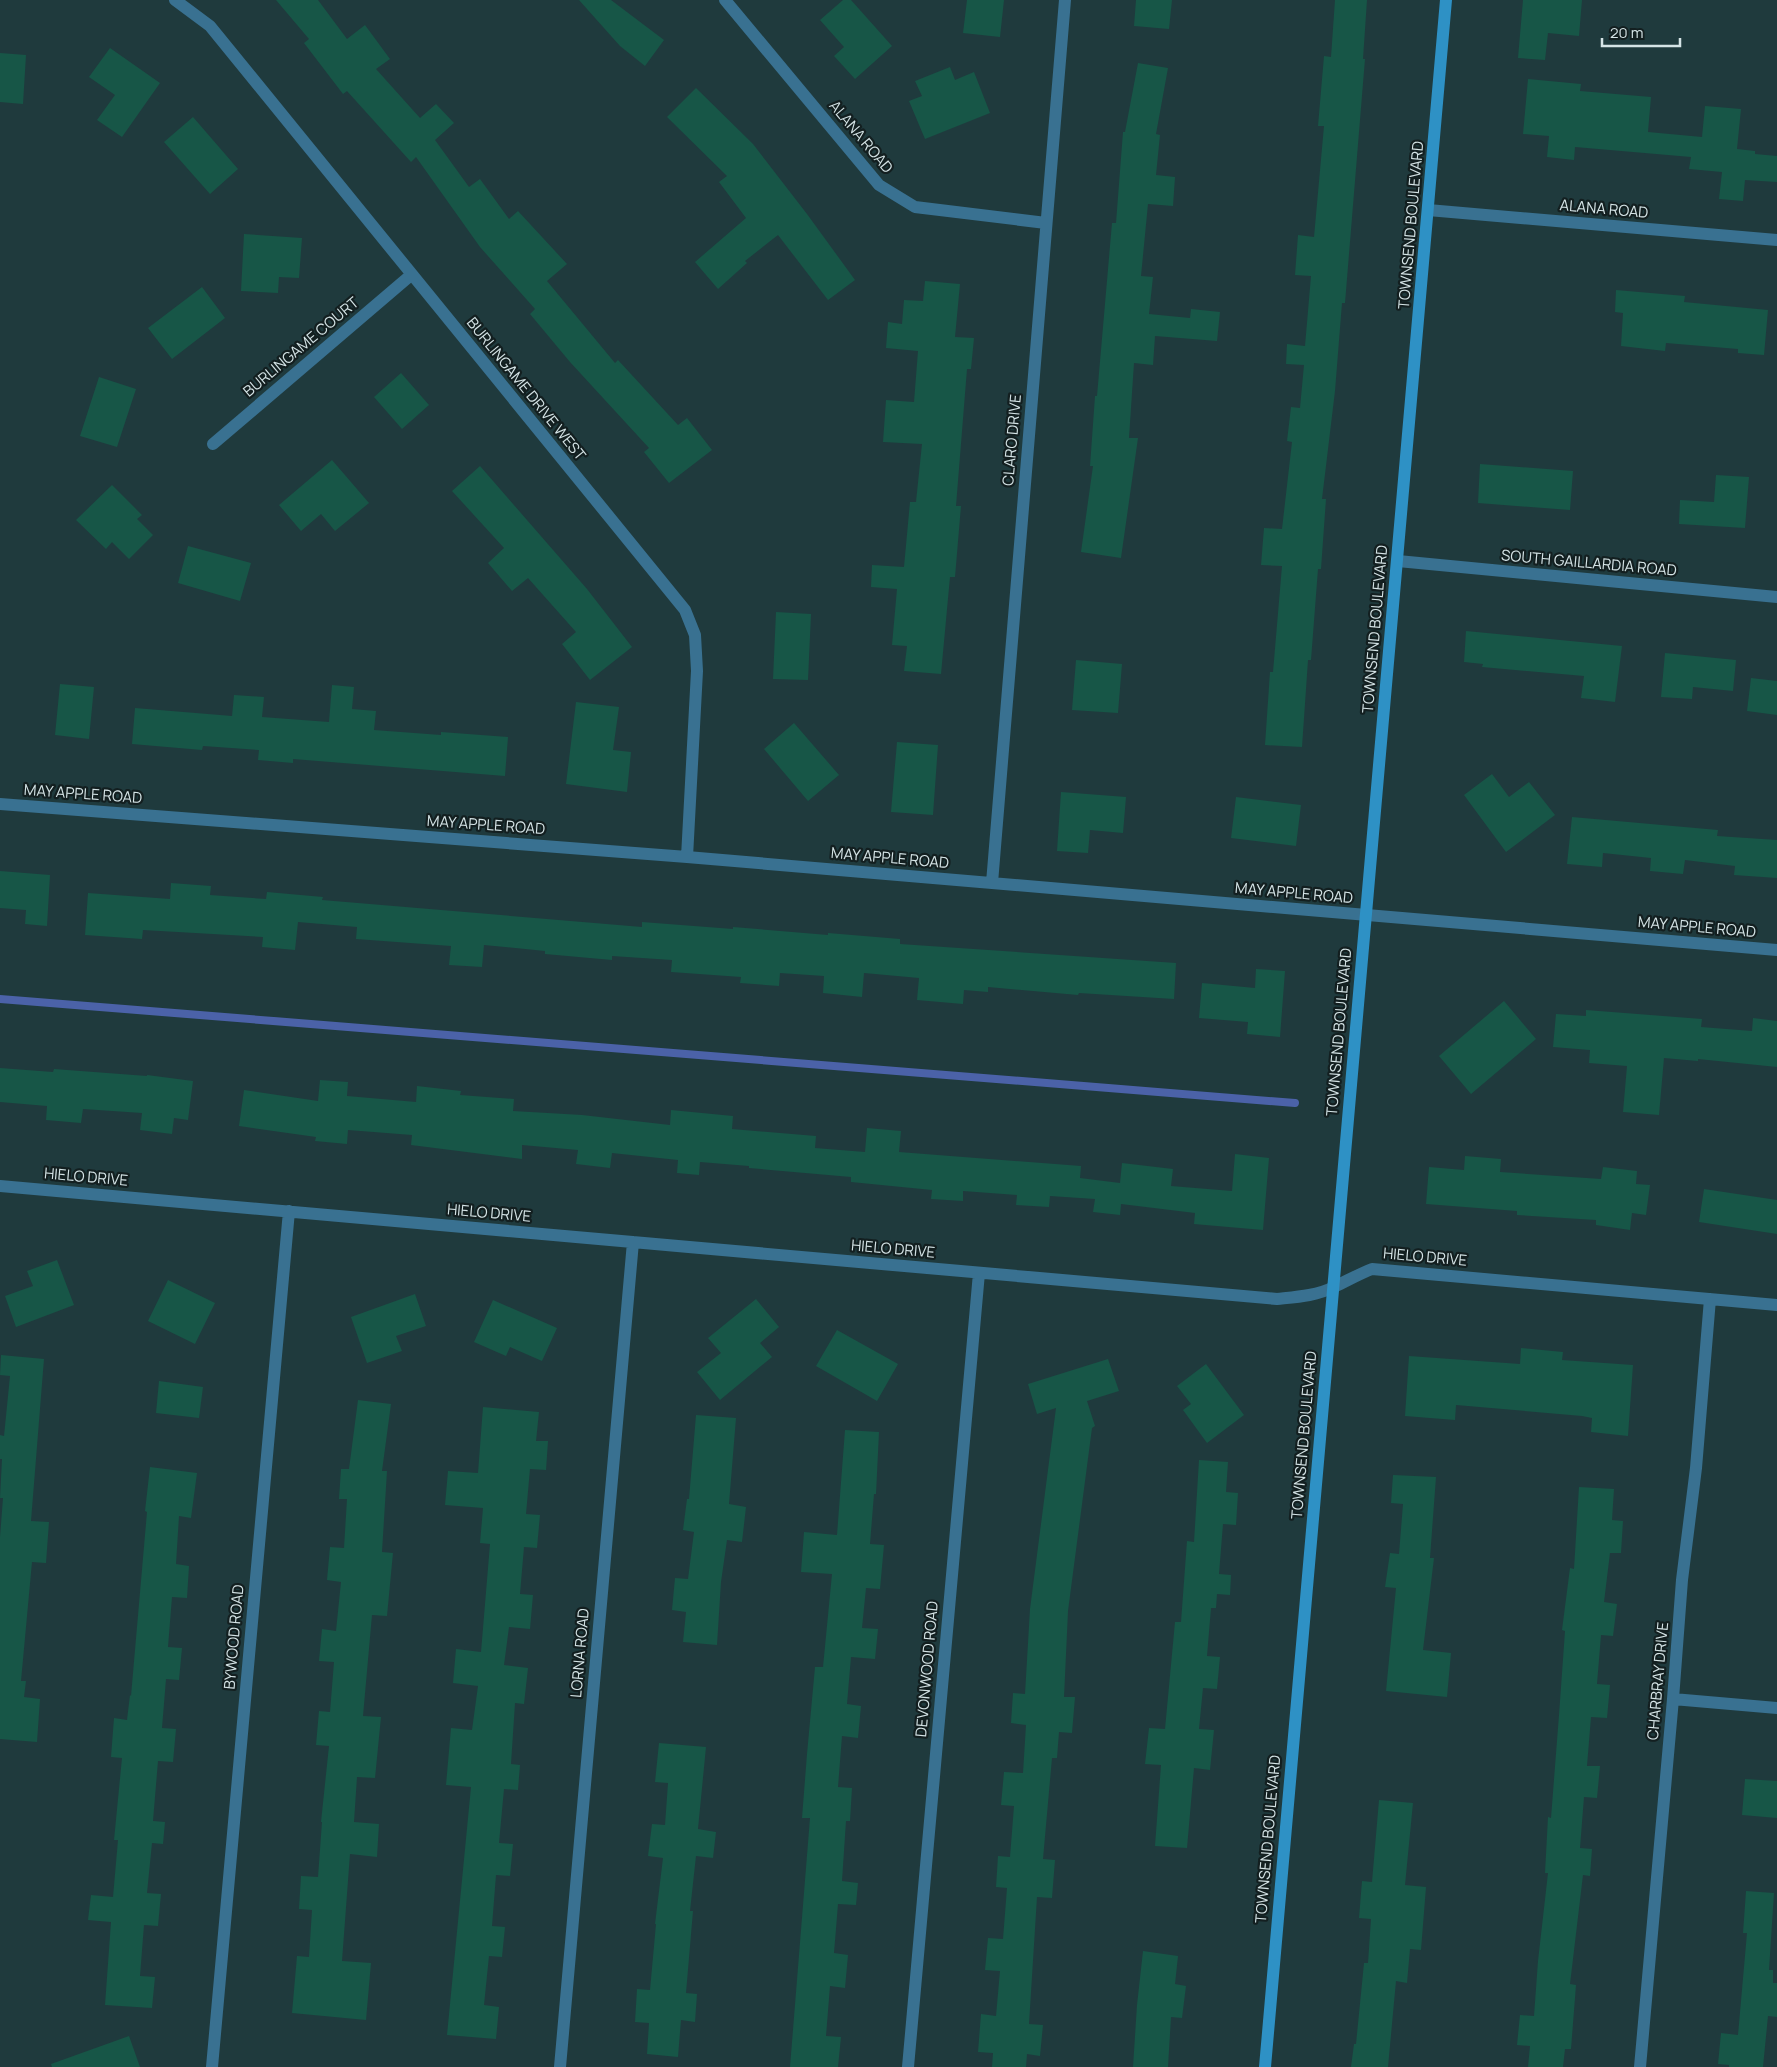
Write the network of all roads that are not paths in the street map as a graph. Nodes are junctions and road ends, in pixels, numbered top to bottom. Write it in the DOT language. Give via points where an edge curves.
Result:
graph roads {
  1 [pos="725,0"];
  2 [pos="1065,0"];
  3 [pos="1446,0"];
  4 [pos="176,1"];
  5 [pos="1428,210"];
  6 [pos="1046,223"];
  7 [pos="1777,240"];
  8 [pos="411,275"];
  9 [pos="213,444"];
  10 [pos="1398,561"];
  11 [pos="1777,597"];
  12 [pos="0,804"];
  13 [pos="686,857"];
  14 [pos="992,883"];
  15 [pos="1366,915"];
  16 [pos="1777,950"];
  17 [pos="0,1186"];
  18 [pos="289,1211"];
  19 [pos="633,1242"];
  20 [pos="979,1273"];
  21 [pos="1333,1288"];
  22 [pos="1710,1299"];
  23 [pos="1777,1305"];
  24 [pos="1673,1699"];
  25 [pos="1777,1708"];
  26 [pos="212,2067"];
  27 [pos="560,2067"];
  28 [pos="908,2067"];
  29 [pos="1265,2067"];
  30 [pos="1640,2067"];
  1 -- 6 [label="street, ALANA ROAD" via="879,185 915,207"];
  2 -- 6 [label="street, CLARO DRIVE"];
  3 -- 5 [label="street, TOWNSEND BOULEVARD"];
  4 -- 8 [label="street, BURLINGAME DRIVE WEST" via="210,26"];
  5 -- 7 [label="street, ALANA ROAD"];
  5 -- 10 [label="street, TOWNSEND BOULEVARD"];
  6 -- 14 [label="street, CLARO DRIVE"];
  8 -- 9 [label="street, BURLINGAME COURT"];
  8 -- 13 [label="street, BURLINGAME DRIVE WEST" via="685,610 694,635 697,671"];
  10 -- 11 [label="street, SOUTH GAILLARDIA ROAD"];
  10 -- 15 [label="street, TOWNSEND BOULEVARD"];
  12 -- 13 [label="street, MAY APPLE ROAD"];
  13 -- 14 [label="street, MAY APPLE ROAD"];
  14 -- 15 [label="street, MAY APPLE ROAD"];
  15 -- 16 [label="street, MAY APPLE ROAD"];
  15 -- 21 [label="street, TOWNSEND BOULEVARD"];
  17 -- 18 [label="street, HIELO DRIVE"];
  18 -- 19 [label="street, HIELO DRIVE"];
  18 -- 26 [label="street, BYWOOD ROAD"];
  19 -- 20 [label="street, HIELO DRIVE"];
  19 -- 27 [label="street, LORNA ROAD"];
  20 -- 21 [label="street, HIELO DRIVE" via="1277,1299 1304,1297"];
  20 -- 28 [label="street, DEVONWOOD ROAD"];
  21 -- 22 [label="street, HIELO DRIVE" via="1372,1269"];
  21 -- 29 [label="street, TOWNSEND BOULEVARD"];
  22 -- 23 [label="street, HIELO DRIVE"];
  22 -- 24 [label="street, CHARBRAY DRIVE"];
  24 -- 25 [label="street"];
  24 -- 30 [label="street, CHARBRAY DRIVE"];
}
